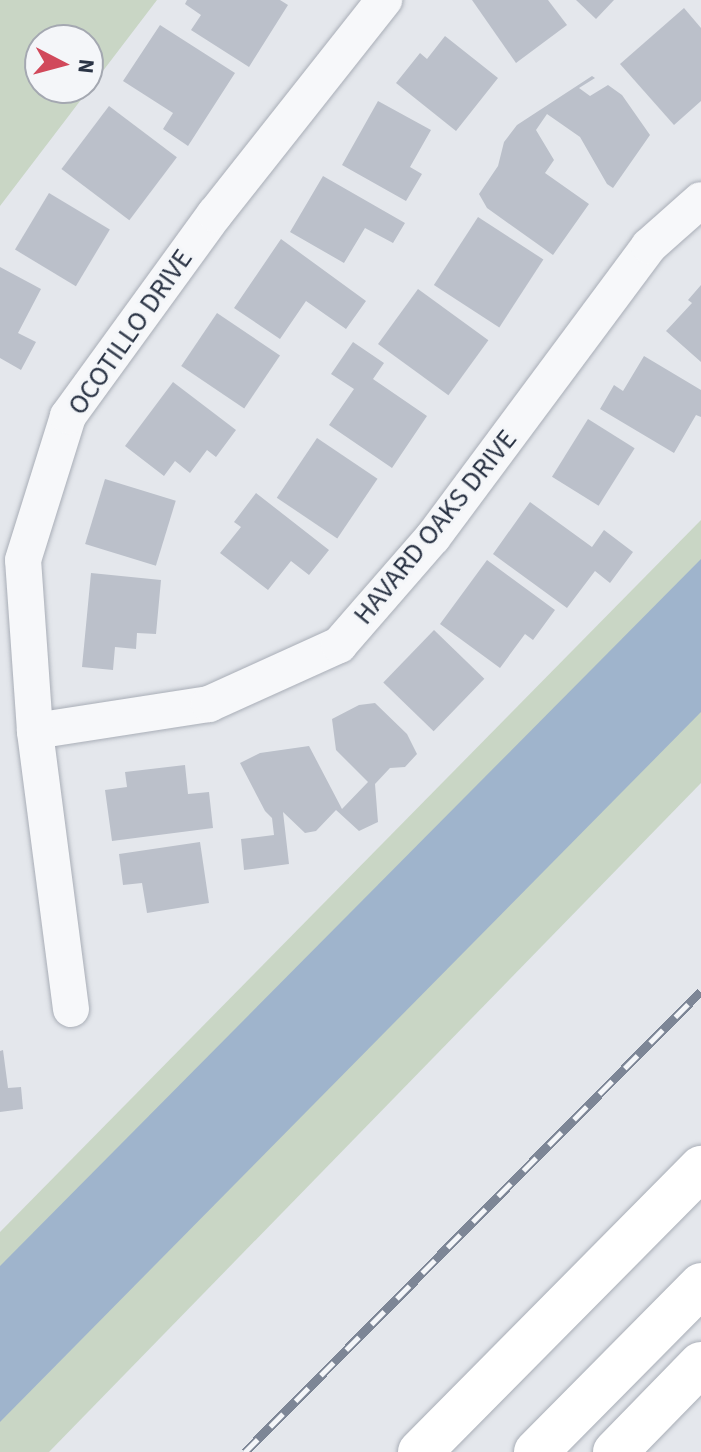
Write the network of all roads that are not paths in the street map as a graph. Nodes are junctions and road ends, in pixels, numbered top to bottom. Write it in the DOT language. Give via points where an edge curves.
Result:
graph roads {
  1 [pos="384,0"];
  2 [pos="701,200"];
  3 [pos="35,731"];
  4 [pos="71,1009"];
  5 [pos="701,1168"];
  6 [pos="701,1285"];
  7 [pos="701,1364"];
  8 [pos="420,1452"];
  9 [pos="536,1452"];
  10 [pos="615,1452"];
  1 -- 3 [label="street, OCOTILLO DRIVE" via="215,214 68,416 23,560"];
  2 -- 3 [label="street, HAVARD OAKS DRIVE" via="649,246 433,537 339,645 209,704"];
  3 -- 4 [label="street, OCOTILLO DRIVE"];
  5 -- 8 [label="main road"];
  6 -- 9 [label="main road"];
  7 -- 10 [label="main road"];
}
